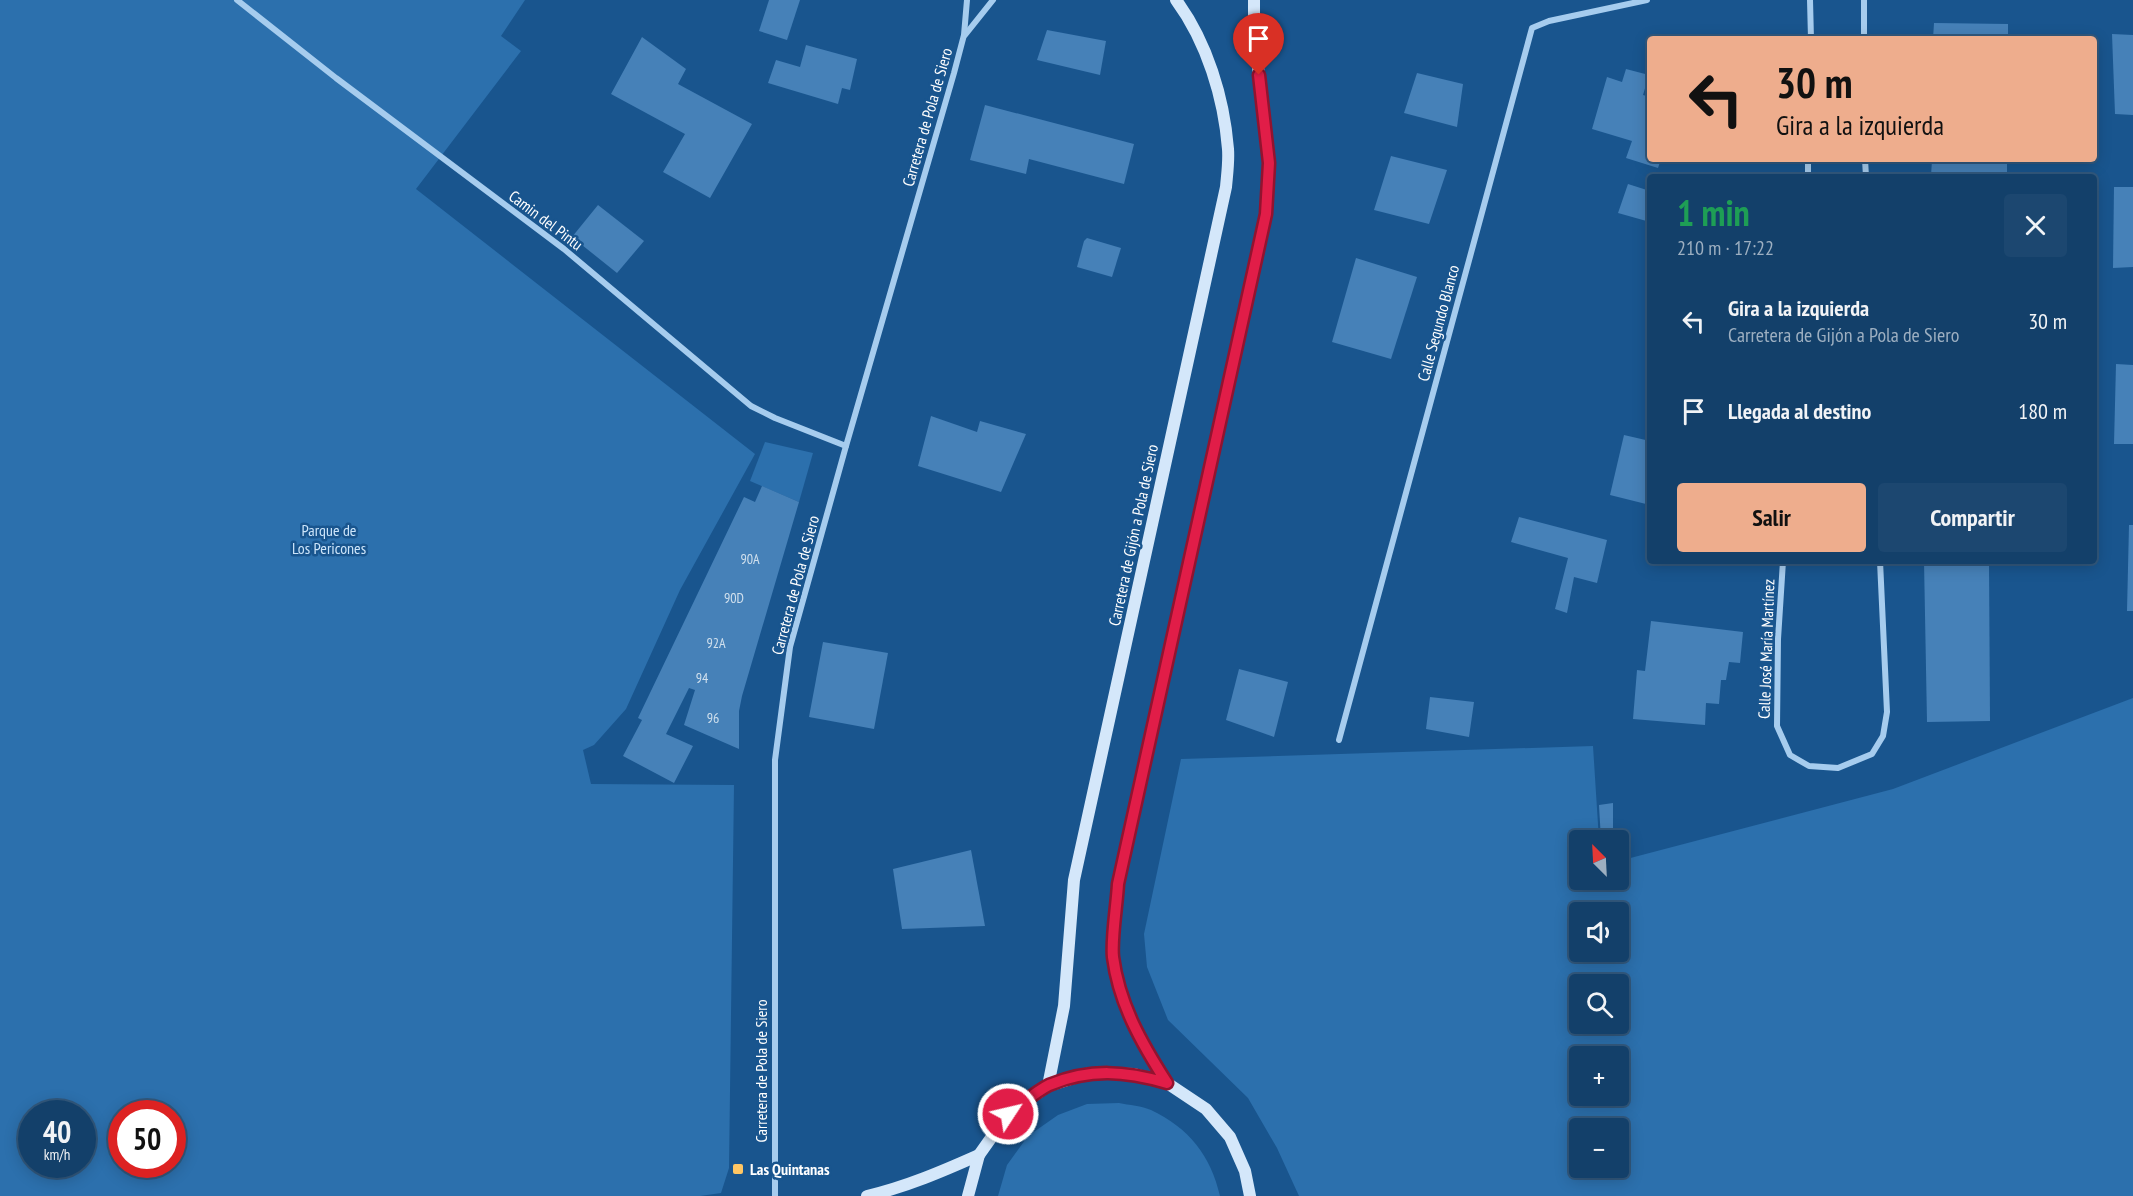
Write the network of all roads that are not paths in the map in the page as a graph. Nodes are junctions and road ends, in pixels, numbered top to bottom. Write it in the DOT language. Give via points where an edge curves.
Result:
graph roads {
  1 [pos="237,0"];
  2 [pos="967,0"];
  3 [pos="993,0"];
  4 [pos="1176,0"];
  5 [pos="1254,0"];
  6 [pos="1647,0"];
  7 [pos="1810,0"];
  8 [pos="1864,0"];
  9 [pos="964,35"];
  10 [pos="1810,36"];
  11 [pos="1864,36"];
  12 [pos="846,446"];
  13 [pos="1783,564"];
  14 [pos="1880,564"];
  15 [pos="1339,740"];
  16 [pos="1167,1083"];
  17 [pos="1048,1086"];
  18 [pos="979,1155"];
  19 [pos="775,1196"];
  20 [pos="867,1196"];
  21 [pos="968,1196"];
  22 [pos="1250,1196"];
  1 -- 12 [label="street, Camin del Pintu" via="564,249 751,406"];
  2 -- 9 [label="street, Carretera de Pola de Siero"];
  3 -- 9 [label="street, Carretera de Pola de Siero"];
  4 -- 17 [label="main road, Carretera de Gijón a Pola de Siero" via="1202,46 1223,111 1228,151 1226,187 1074,880 1064,1006"];
  5 -- 16 [label="main road" via="1269,163 1266,214 1117,894 1113,956 1123,999 1140,1041"];
  6 -- 15 [label="street, Calle Segundo Blanco" via="1532,28"];
  7 -- 10 [label="street"];
  8 -- 11 [label="street"];
  9 -- 12 [label="street, Carretera de Pola de Siero"];
  12 -- 19 [label="street, Carretera de Pola de Siero" via="790,647 775,760"];
  13 -- 14 [label="street, Calle José María Martínez" via="1777,726 1790,755 1809,766 1839,768 1872,754 1883,736 1887,712"];
  16 -- 17 [label="main road" via="1134,1074 1090,1073"];
  16 -- 22 [label="main road" via="1206,1109 1230,1137 1245,1171"];
  17 -- 18 [label="main road" via="1008,1114"];
  18 -- 20 [label="main road" via="936,1174"];
  18 -- 21 [label="main road"];
}
